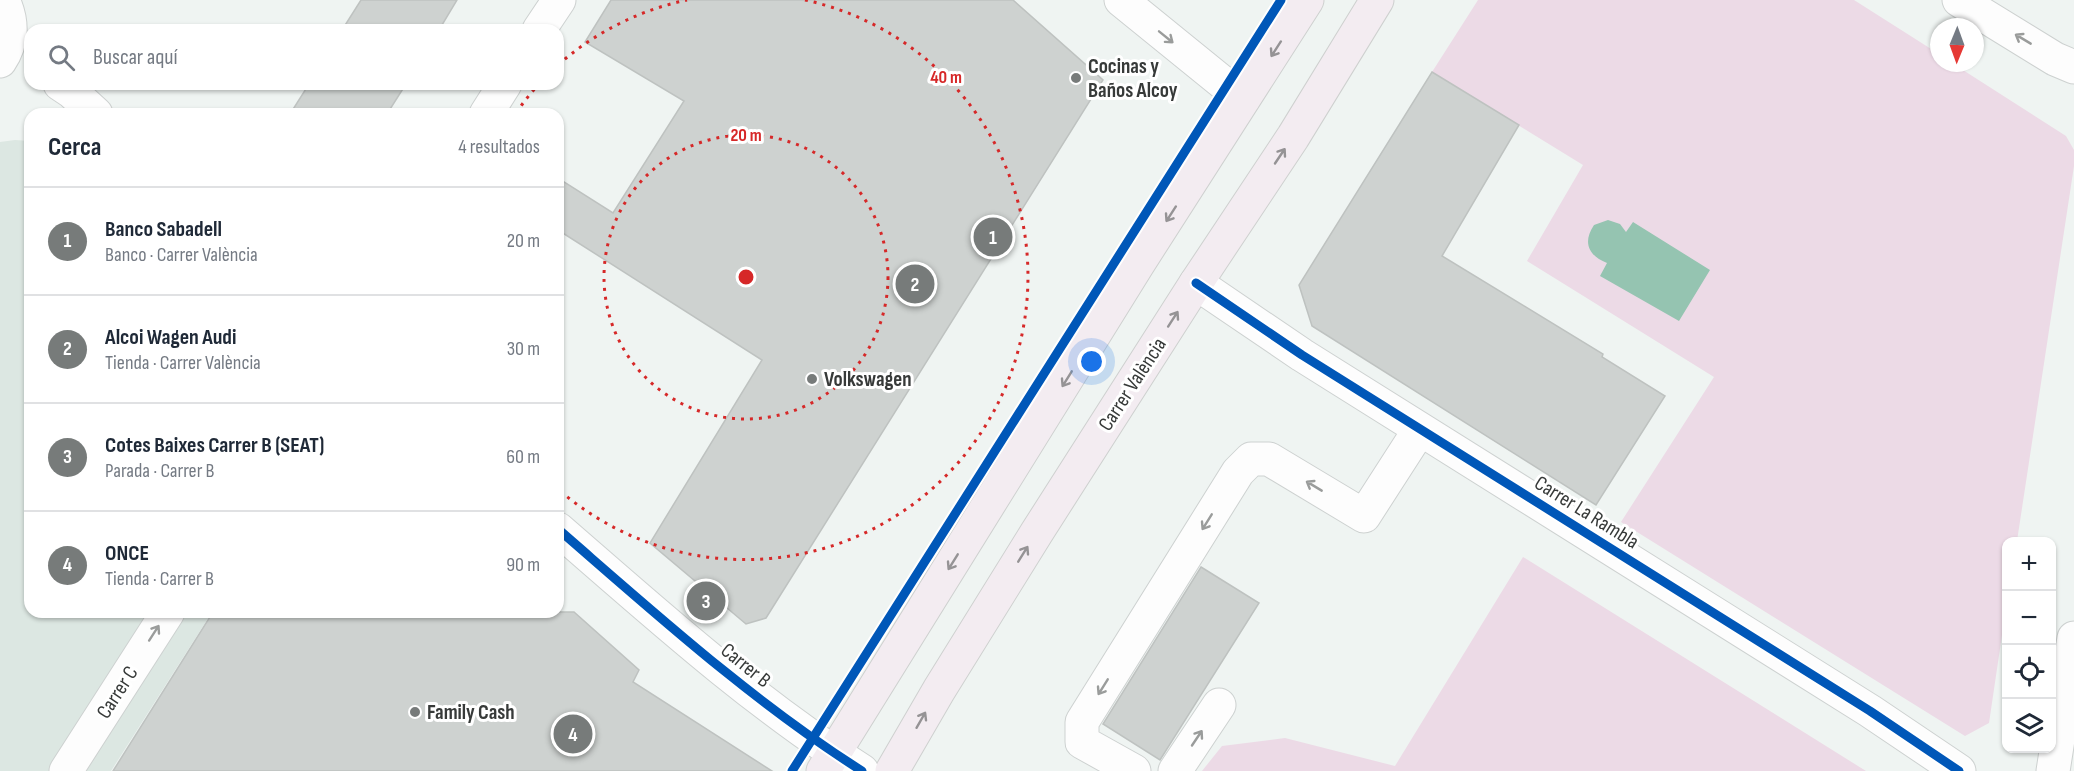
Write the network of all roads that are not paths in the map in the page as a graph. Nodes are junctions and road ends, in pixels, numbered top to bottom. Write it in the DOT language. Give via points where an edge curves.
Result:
graph roads {
  1 [pos="3,0"];
  2 [pos="558,0"];
  3 [pos="1307,0"];
  4 [pos="1377,0"];
  5 [pos="1959,0"];
  6 [pos="1134,4"];
  7 [pos="543,24"];
  8 [pos="12,60"];
  9 [pos="2074,68"];
  10 [pos="69,90"];
  11 [pos="501,90"];
  12 [pos="1244,99"];
  13 [pos="89,108"];
  14 [pos="490,108"];
  15 [pos="1196,284"];
  16 [pos="1420,429"];
  17 [pos="564,534"];
  18 [pos="164,618"];
  19 [pos="2074,638"];
  20 [pos="1219,705"];
  21 [pos="829,762"];
  22 [pos="66,771"];
  23 [pos="862,771"];
  24 [pos="892,771"];
  25 [pos="1134,771"];
  26 [pos="1175,771"];
  27 [pos="1959,771"];
  28 [pos="2053,771"];
  1 -- 8 [label="street" via="10,18"];
  2 -- 7 [label="street"];
  3 -- 12 [label="main road, one-way"];
  15 -- 4 [label="main road, Carrer València, one-way"];
  9 -- 5 [label="street, one-way"];
  6 -- 12 [label="street, one-way"];
  10 -- 13 [label="street"];
  11 -- 14 [label="street"];
  12 -- 21 [label="main road, one-way"];
  15 -- 16 [label="street, Carrer La Rambla"];
  24 -- 15 [label="main road, Carrer València, one-way" via="957,660"];
  16 -- 25 [label="street, one-way" via="1364,516 1269,459 1251,459 1238,472 1082,722 1082,742"];
  16 -- 27 [label="street, Carrer La Rambla"];
  17 -- 21 [label="street, Carrer B"];
  22 -- 18 [label="street, Carrer C, one-way"];
  19 -- 28 [label="street"];
  26 -- 20 [label="street, one-way"];
  21 -- 23 [label="street, Carrer B"];
}
